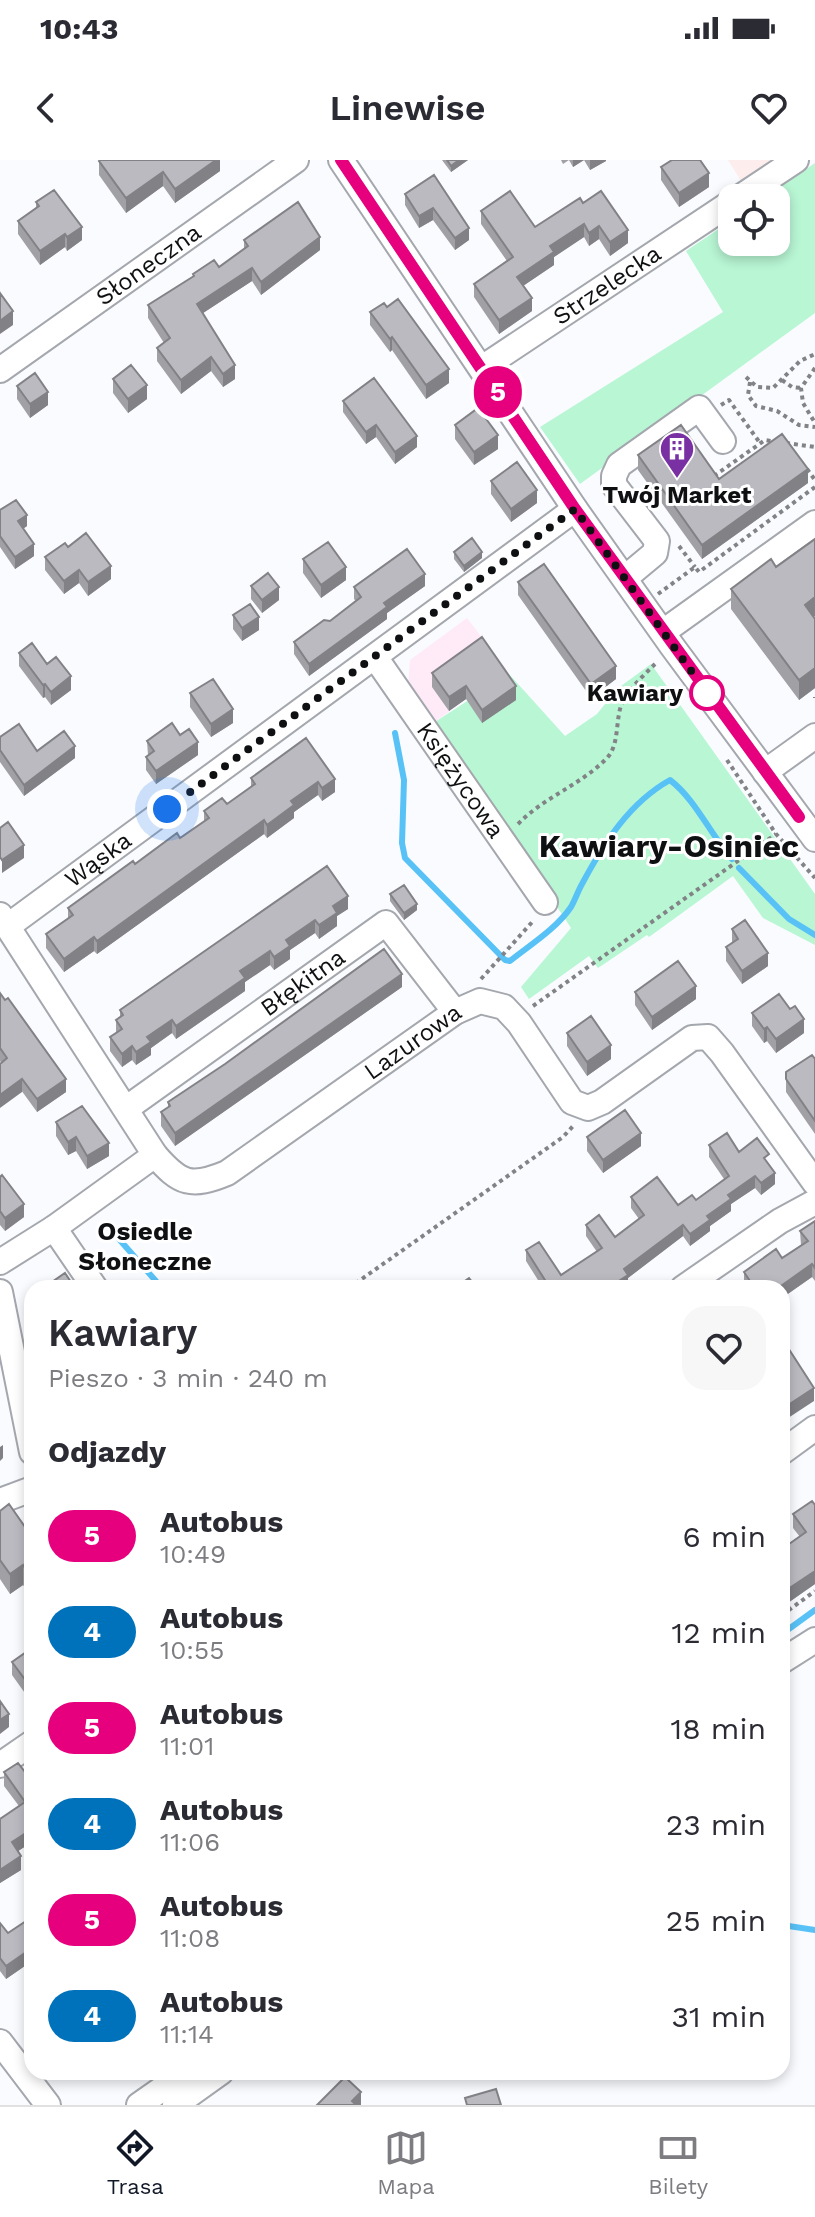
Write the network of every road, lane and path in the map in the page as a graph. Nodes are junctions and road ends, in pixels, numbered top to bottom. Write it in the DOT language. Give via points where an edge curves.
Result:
graph roads {
  1 [pos="296,160"];
  2 [pos="341,160"];
  3 [pos="796,160"];
  4 [pos="760,184"];
  5 [pos="718,211"];
  6 [pos="814,356"];
  7 [pos="482,368"];
  8 [pos="815,368"];
  9 [pos="0,370"];
  10 [pos="782,380"];
  11 [pos="801,388"];
  12 [pos="716,409"];
  13 [pos="815,425"];
  14 [pos="723,441"];
  15 [pos="760,443"];
  16 [pos="786,443"];
  17 [pos="815,447"];
  18 [pos="796,455"];
  19 [pos="805,467"];
  20 [pos="712,478"];
  21 [pos="815,480"];
  22 [pos="815,487"];
  23 [pos="575,509"];
  24 [pos="815,523"];
  25 [pos="677,543"];
  26 [pos="695,567"];
  27 [pos="625,578"];
  28 [pos="656,596"];
  29 [pos="663,632"];
  30 [pos="375,657"];
  31 [pos="658,661"];
  32 [pos="815,736"];
  33 [pos="733,769"];
  34 [pos="765,772"];
  35 [pos="776,834"];
  36 [pos="815,839"];
  37 [pos="502,840"];
  38 [pos="815,878"];
  39 [pos="545,902"];
  40 [pos="4,921"];
  41 [pos="477,982"];
  42 [pos="455,1012"];
  43 [pos="514,1019"];
  44 [pos="127,1108"];
  45 [pos="588,1108"];
  46 [pos="155,1155"];
  47 [pos="815,1183"];
  48 [pos="815,1202"];
  49 [pos="54,1228"];
  50 [pos="0,1262"];
  51 [pos="90,1280"];
  52 [pos="360,1280"];
  53 [pos="695,1280"];
  54 [pos="0,1292"];
  55 [pos="24,1412"];
  56 [pos="815,1428"];
  57 [pos="790,1446"];
  58 [pos="24,1492"];
  59 [pos="0,1501"];
  60 [pos="815,1591"];
  61 [pos="790,1609"];
  62 [pos="815,1640"];
  63 [pos="790,1656"];
  64 [pos="24,1748"];
  65 [pos="0,1765"];
  66 [pos="0,2042"];
  67 [pos="24,2074"];
  68 [pos="29,2080"];
  69 [pos="175,2080"];
  70 [pos="210,2080"];
  71 [pos="48,2105"];
  72 [pos="139,2105"];
  73 [pos="175,2105"];
  1 -- 9 [label="street, Słoneczna"];
  2 -- 7 [label="street"];
  3 -- 4 [label="street"];
  5 -- 7 [label="street, Strzelecka"];
  6 -- 10 [label="path" via="800,361"];
  7 -- 23 [label="street"];
  8 -- 11 [label="path"];
  10 -- 11 [label="path"];
  10 -- 13 [label="path" via="764,389 748,380 748,395 756,406 799,425"];
  11 -- 13 [label="path"];
  12 -- 15 [label="path" via="729,400"];
  14 -- 27 [label="street" via="699,408 619,465 614,485 657,541 655,553"];
  15 -- 16 [label="path"];
  15 -- 20 [label="path"];
  16 -- 17 [label="path"];
  16 -- 18 [label="path"];
  19 -- 21 [label="path"];
  22 -- 26 [label="path" via="699,572"];
  23 -- 27 [label="street"];
  23 -- 30 [label="street, Wąska"];
  24 -- 29 [label="street"];
  25 -- 26 [label="path"];
  26 -- 28 [label="path"];
  27 -- 29 [label="street"];
  29 -- 34 [label="street"];
  30 -- 37 [label="street, Księżycowa"];
  30 -- 40 [label="street, Wąska"];
  31 -- 37 [label="path" via="624,699 610,755 532,809"];
  32 -- 34 [label="street"];
  33 -- 35 [label="path"];
  34 -- 36 [label="street"];
  35 -- 38 [label="path"];
  35 -- 43 [label="path"];
  37 -- 39 [label="street, Księżycowa"];
  39 -- 41 [label="path"];
  40 -- 44 [label="street"];
  42 -- 43 [label="street, Lazurowa" via="480,1001 504,1007"];
  42 -- 44 [label="street, Błękitna" via="386,923"];
  42 -- 46 [label="street, Lazurowa" via="227,1173 199,1183 185,1181"];
  43 -- 45 [label="street, Lazurowa" via="572,1102"];
  44 -- 46 [label="street"];
  45 -- 47 [label="street" via="692,1038 708,1037"];
  45 -- 52 [label="path" via="563,1137"];
  46 -- 49 [label="street"];
  48 -- 53 [label="street"];
  49 -- 50 [label="street"];
  49 -- 51 [label="street"];
  54 -- 55 [label="street"];
  56 -- 57 [label="street"];
  58 -- 59 [label="street"];
  60 -- 61 [label="path"];
  62 -- 63 [label="street"];
  64 -- 65 [label="street"];
  66 -- 67 [label="street"];
  68 -- 71 [label="street"];
  69 -- 72 [label="street"];
  70 -- 73 [label="street"];
}
